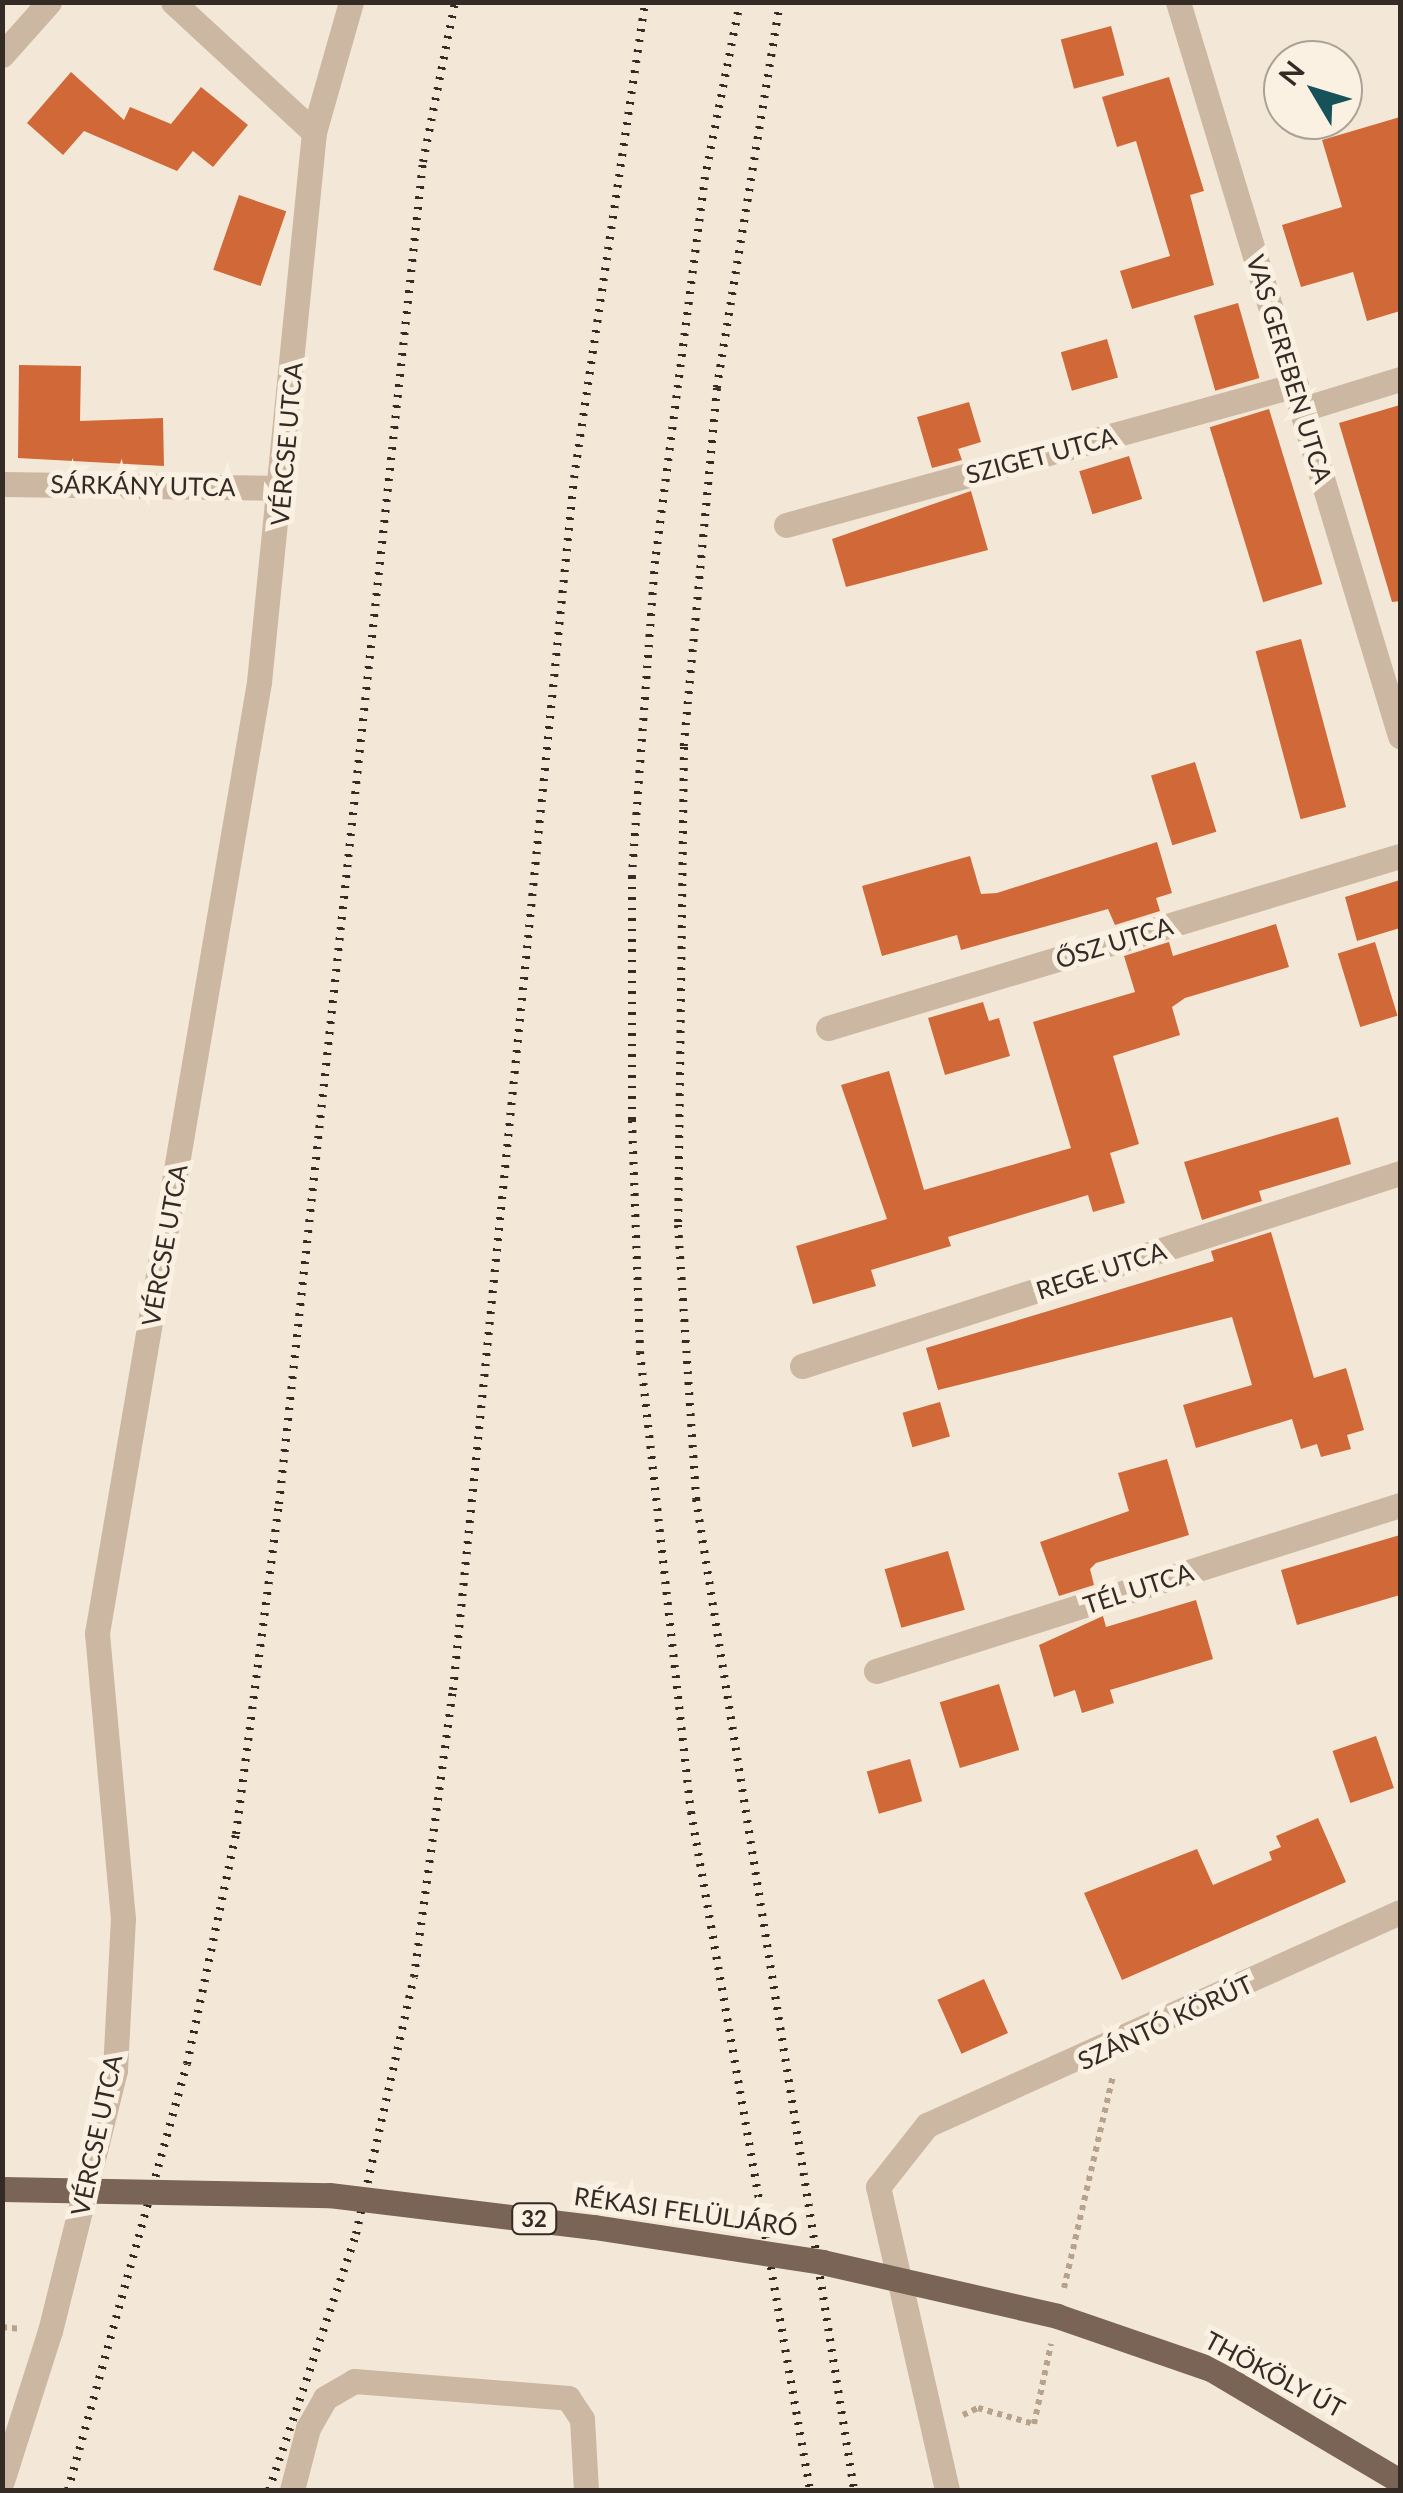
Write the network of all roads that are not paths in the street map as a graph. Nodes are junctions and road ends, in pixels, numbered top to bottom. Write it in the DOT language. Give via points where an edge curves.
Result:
graph roads {
  1 [pos="49,2"];
  2 [pos="173,2"];
  3 [pos="351,2"];
  4 [pos="1178,2"];
  5 [pos="2,55"];
  6 [pos="314,132"];
  7 [pos="1400,379"];
  8 [pos="1300,397"];
  9 [pos="2,484"];
  10 [pos="283,488"];
  11 [pos="786,525"];
  12 [pos="1400,736"];
  13 [pos="1400,856"];
  14 [pos="828,1028"];
  15 [pos="1400,1173"];
  16 [pos="802,1366"];
  17 [pos="1400,1505"];
  18 [pos="876,1671"];
  19 [pos="1400,1912"];
  20 [pos="2,2190"];
  21 [pos="1057,2316"];
  22 [pos="2,2480"];
  23 [pos="1400,2481"];
  24 [pos="292,2490"];
  25 [pos="586,2490"];
  26 [pos="946,2490"];
  1 -- 5 [label="street"];
  2 -- 6 [label="street"];
  3 -- 6 [label="street, VÉRCSE UTCA"];
  4 -- 8 [label="street, VAS GEREBEN UTCA"];
  6 -- 10 [label="street, VÉRCSE UTCA"];
  7 -- 8 [label="street, SZIGET UTCA"];
  8 -- 11 [label="street, SZIGET UTCA"];
  8 -- 12 [label="street, VAS GEREBEN UTCA"];
  9 -- 10 [label="street, SÁRKÁNY UTCA"];
  10 -- 22 [label="street, VÉRCSE UTCA" via="259,682 97,1634 122,1920 115,2070 50,2331"];
  13 -- 14 [label="street, ŐSZ UTCA"];
  15 -- 16 [label="street, REGE UTCA"];
  17 -- 18 [label="street, TÉL UTCA"];
  19 -- 26 [label="street, SZÁNTÓ KÖRÚT" via="1120,2044 927,2125 878,2188"];
  20 -- 21 [label="main road, RÉKASI FELÜLJÁRÓ / 32, bridge" via="329,2195 575,2224 822,2262"];
  21 -- 23 [label="main road, THÖKÖLY ÚT / 32" via="1211,2369"];
  24 -- 25 [label="street" via="308,2428 326,2398 354,2382 568,2398 582,2419"];
}
